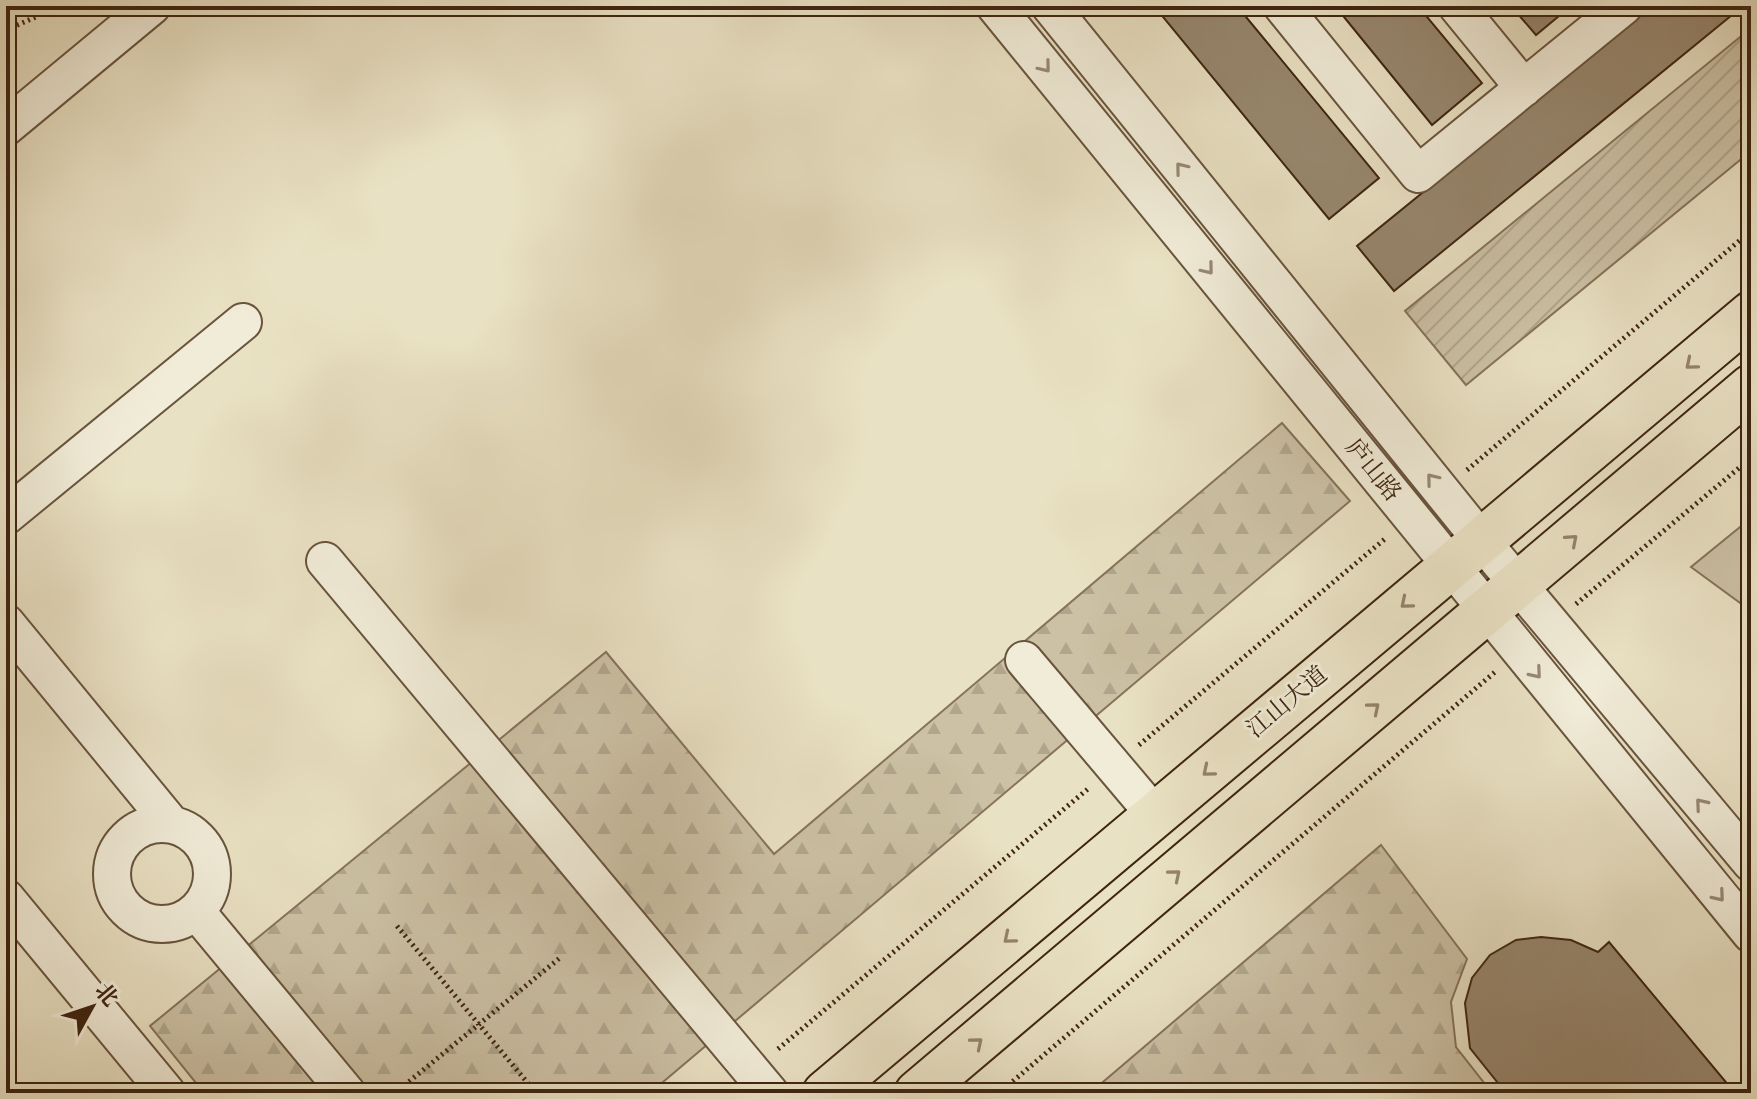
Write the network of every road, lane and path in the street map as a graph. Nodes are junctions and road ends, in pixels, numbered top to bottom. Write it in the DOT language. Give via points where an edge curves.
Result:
graph roads {
  1 [pos="42,6"];
  2 [pos="152,6"];
  3 [pos="995,6"];
  4 [pos="1050,6"];
  5 [pos="1282,6"];
  6 [pos="1457,6"];
  7 [pos="1624,6"];
  8 [pos="6,30"];
  9 [pos="1524,88"];
  10 [pos="6,127"];
  11 [pos="1751,231"];
  12 [pos="1751,314"];
  13 [pos="243,322"];
  14 [pos="1751,387"];
  15 [pos="1751,458"];
  16 [pos="1442,491"];
  17 [pos="6,516"];
  18 [pos="1410,517"];
  19 [pos="1466,553"];
  20 [pos="325,561"];
  21 [pos="1503,599"];
  22 [pos="6,623"];
  23 [pos="1552,625"];
  24 [pos="1519,652"];
  25 [pos="1024,660"];
  26 [pos="1114,766"];
  27 [pos="1155,815"];
  28 [pos="172,825"];
  29 [pos="1751,863"];
  30 [pos="6,898"];
  31 [pos="196,911"];
  32 [pos="397,926"];
  33 [pos="1751,934"];
  34 [pos="561,957"];
  35 [pos="479,1025"];
  36 [pos="761,1082"];
  37 [pos="167,1093"];
  38 [pos="347,1093"];
  39 [pos="395,1093"];
  40 [pos="536,1093"];
  41 [pos="825,1093"];
  42 [pos="917,1093"];
  43 [pos="999,1093"];
  1 -- 8 [label="path" via="38,16"];
  2 -- 10 [label="street"];
  3 -- 18 [label="street, 庐山路, one-way"];
  16 -- 4 [label="street, 庐山路, one-way"];
  5 -- 9 [label="street" via="1418,174"];
  6 -- 9 [label="street"];
  7 -- 9 [label="street"];
  11 -- 16 [label="path"];
  12 -- 19 [label="main road, 江山大道, one-way"];
  13 -- 17 [label="street"];
  21 -- 14 [label="main road, one-way"];
  15 -- 23 [label="path"];
  16 -- 19 [label="street, 庐山路"];
  18 -- 19 [label="street, 庐山路"];
  18 -- 26 [label="path"];
  19 -- 21 [label="street, 庐山路"];
  19 -- 27 [label="main road, 江山大道, one-way"];
  20 -- 36 [label="street"];
  21 -- 23 [label="street, 庐山路"];
  21 -- 24 [label="street, 庐山路"];
  42 -- 21 [label="main road, one-way"];
  22 -- 28 [label="street"];
  29 -- 23 [label="street, 庐山路, one-way"];
  24 -- 33 [label="street, 庐山路, one-way"];
  24 -- 43 [label="path"];
  25 -- 26 [label="street"];
  26 -- 27 [label="street"];
  26 -- 36 [label="path"];
  27 -- 41 [label="main road, 江山大道, one-way"];
  28 -- 31 [label="street" via="187,831 207,853 211,884"];
  28 -- 31 [label="street" via="148,826 126,839 116,853 113,887 132,914 148,922 165,924"];
  30 -- 37 [label="street"];
  31 -- 38 [label="street"];
  32 -- 35 [label="path"];
  34 -- 35 [label="path"];
  35 -- 39 [label="path"];
  35 -- 40 [label="path"];
}
